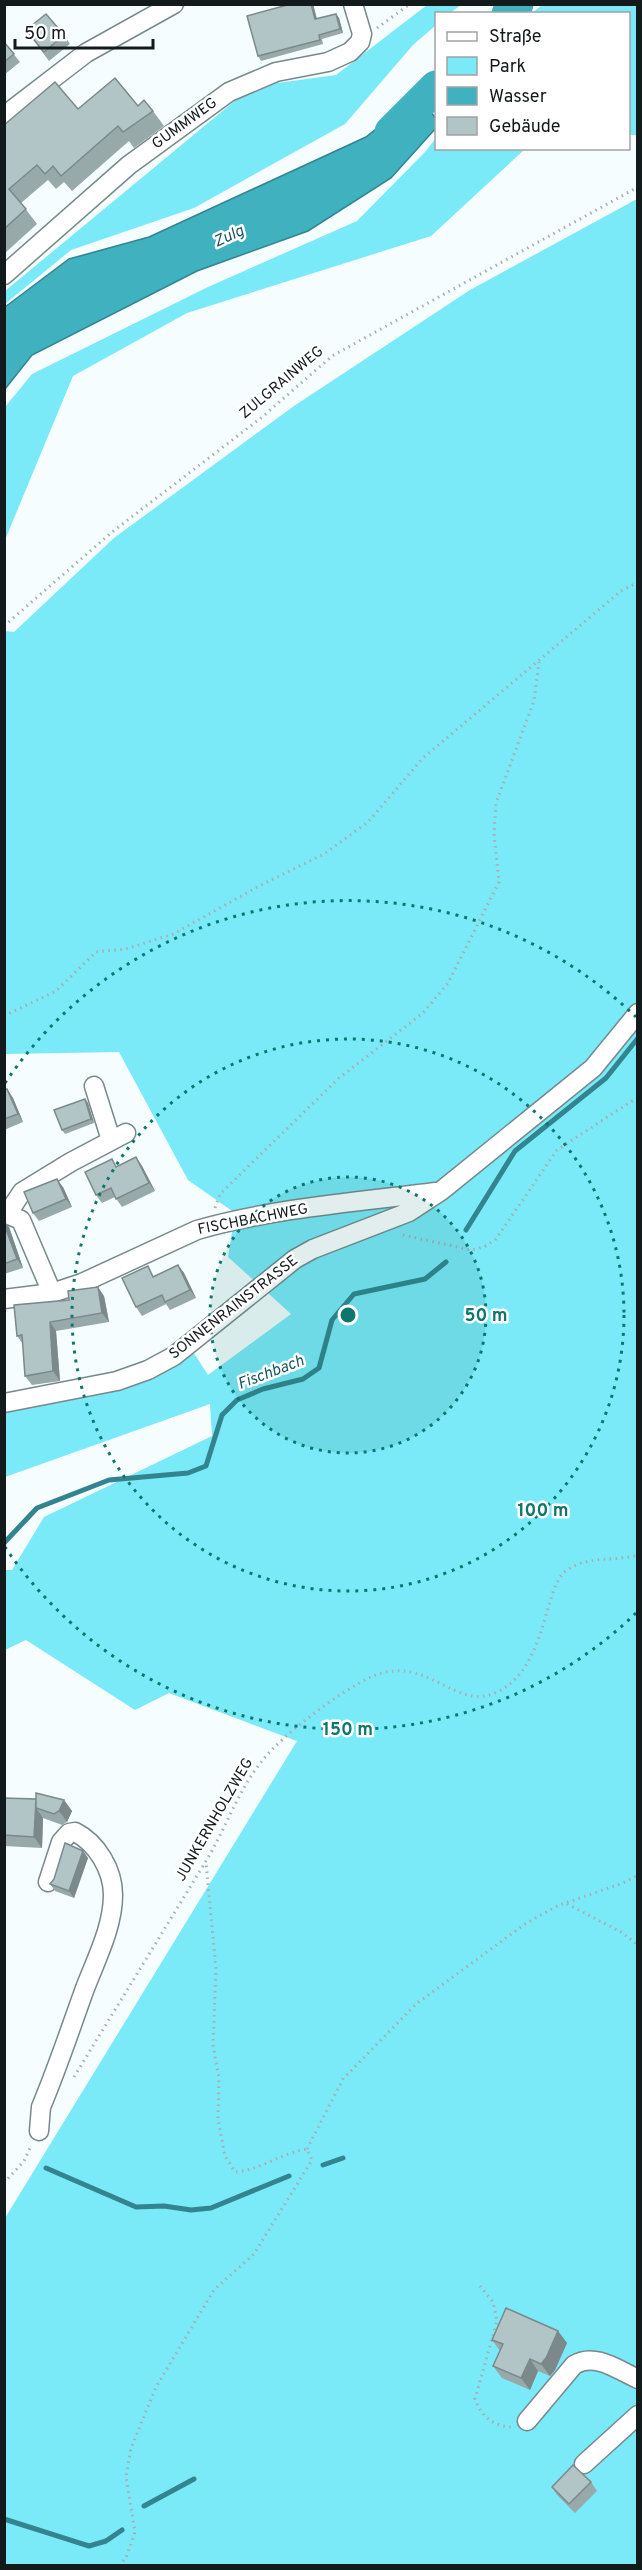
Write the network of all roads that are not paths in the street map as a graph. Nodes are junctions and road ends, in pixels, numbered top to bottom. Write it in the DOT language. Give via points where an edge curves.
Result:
graph roads {
  1 [pos="174,4"];
  2 [pos="353,4"];
  3 [pos="4,116"];
  4 [pos="4,275"];
  5 [pos="638,1013"];
  6 [pos="94,1086"];
  7 [pos="441,1191"];
  8 [pos="6,1213"];
  9 [pos="52,1293"];
  10 [pos="4,1299"];
  11 [pos="4,1403"];
  12 [pos="48,1882"];
  13 [pos="39,2131"];
  14 [pos="638,2379"];
  15 [pos="638,2415"];
  16 [pos="527,2421"];
  17 [pos="584,2464"];
  1 -- 3 [label="street" via="86,52"];
  2 -- 4 [label="street, GUMMWEG" via="362,34 356,47 341,57 276,72 229,92 129,165"];
  5 -- 7 [label="street, SONNENRAINSTRASSE" via="593,1068"];
  6 -- 8 [label="street" via="118,1136 22,1192"];
  7 -- 9 [label="street, FISCHBACHWEG" via="214,1225"];
  7 -- 11 [label="street, SONNENRAINSTRASSE" via="399,1216 295,1259 174,1356 148,1370 117,1381"];
  8 -- 9 [label="street" via="17,1217 24,1227"];
  9 -- 10 [label="street, FISCHBACHWEG"];
  12 -- 13 [label="street" via="61,1842 75,1832 90,1842 102,1858 113,1896 105,1935 41,2107"];
  14 -- 16 [label="street" via="599,2360 583,2359"];
  15 -- 17 [label="street"];
}
